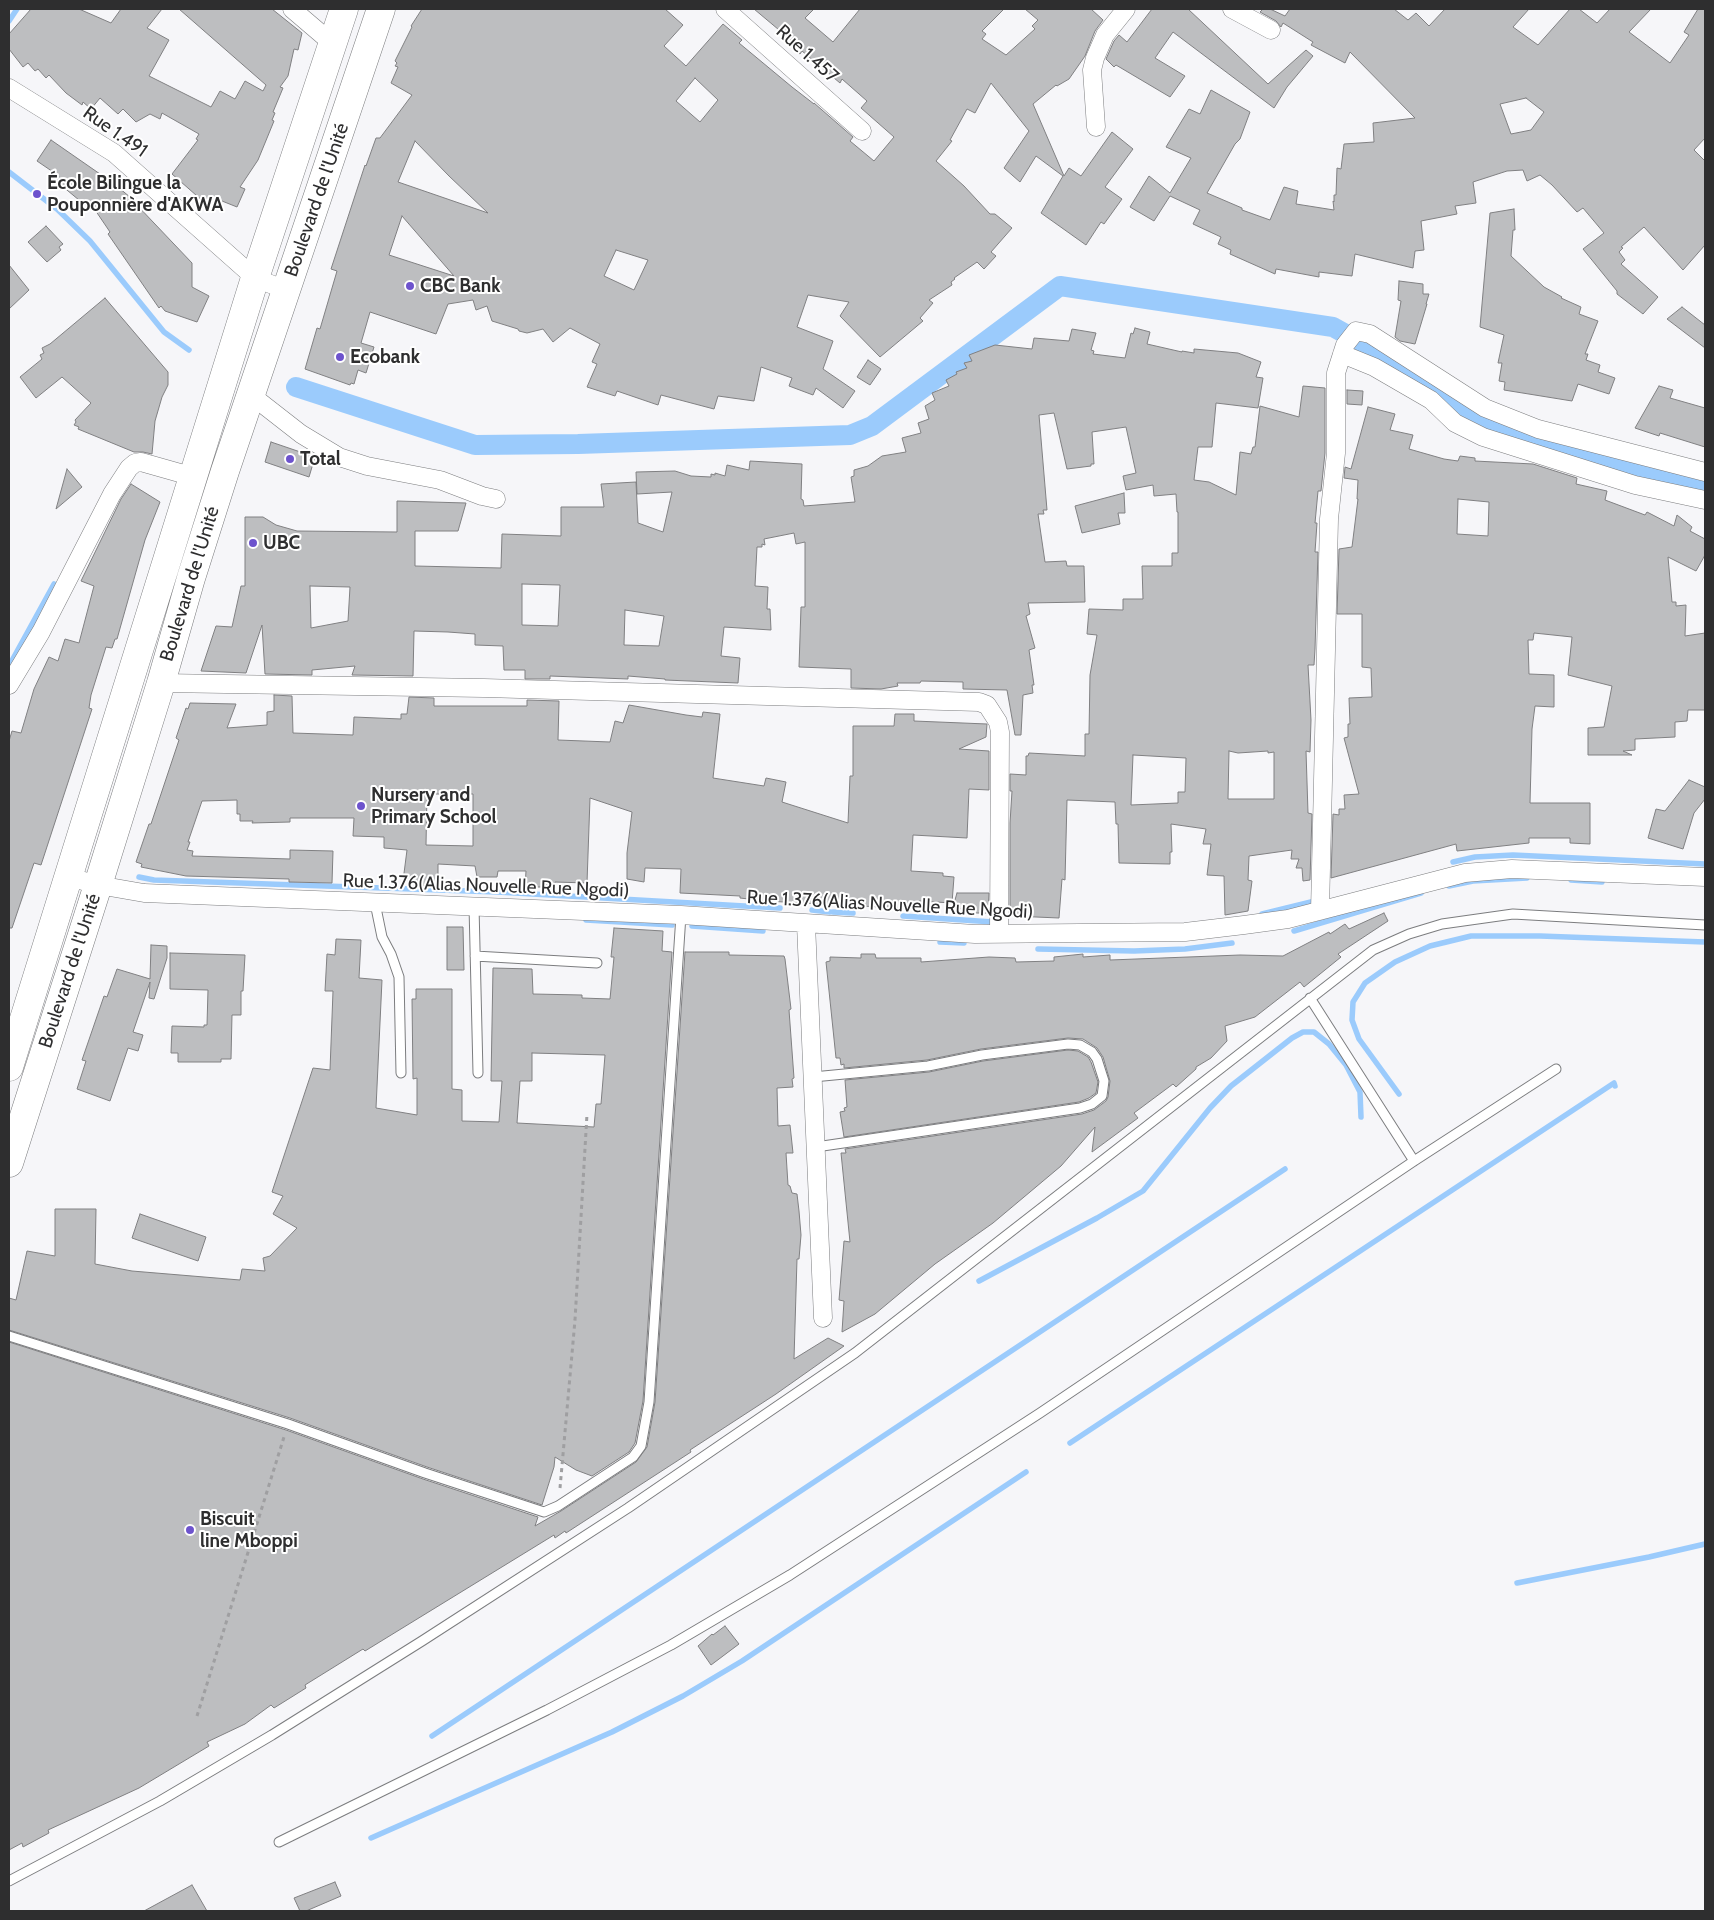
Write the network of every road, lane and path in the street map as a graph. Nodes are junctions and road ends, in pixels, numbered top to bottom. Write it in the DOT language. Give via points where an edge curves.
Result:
graph roads {
  1 [pos="292,9"];
  2 [pos="344,9"];
  3 [pos="381,9"];
  4 [pos="725,9"];
  5 [pos="1126,9"];
  6 [pos="1232,9"];
  7 [pos="1271,30"];
  8 [pos="333,44"];
  9 [pos="9,88"];
  10 [pos="1096,127"];
  11 [pos="862,131"];
  12 [pos="255,278"];
  13 [pos="286,290"];
  14 [pos="1348,343"];
  15 [pos="251,395"];
  16 [pos="1705,472"];
  17 [pos="194,477"];
  18 [pos="496,499"];
  19 [pos="1705,500"];
  20 [pos="161,683"];
  21 [pos="9,685"];
  22 [pos="69,877"];
  23 [pos="1705,877"];
  24 [pos="98,885"];
  25 [pos="375,902"];
  26 [pos="474,906"];
  27 [pos="1320,911"];
  28 [pos="681,915"];
  29 [pos="806,924"];
  30 [pos="1705,925"];
  31 [pos="999,933"];
  32 [pos="475,956"];
  33 [pos="597,963"];
  34 [pos="1310,998"];
  35 [pos="9,1067"];
  36 [pos="1556,1069"];
  37 [pos="401,1073"];
  38 [pos="478,1073"];
  39 [pos="813,1076"];
  40 [pos="588,1114"];
  41 [pos="816,1147"];
  42 [pos="1414,1161"];
  43 [pos="9,1163"];
  44 [pos="823,1318"];
  45 [pos="9,1336"];
  46 [pos="288,1424"];
  47 [pos="558,1506"];
  48 [pos="197,1716"];
  49 [pos="279,1842"];
  50 [pos="9,1881"];
  1 -- 8 [label="street"];
  2 -- 8 [label="main road, Boulevard de l'Unité"];
  3 -- 13 [label="main road, Boulevard de l'Unité"];
  4 -- 11 [label="street, Rue 1.457"];
  5 -- 10 [label="street" via="1105,35 1093,64"];
  6 -- 7 [label="street"];
  8 -- 12 [label="main road, Boulevard de l'Unité"];
  9 -- 12 [label="street, Rue 1.491" via="114,153"];
  12 -- 13 [label="street, Rue 1.491"];
  12 -- 17 [label="main road, Boulevard de l'Unité"];
  13 -- 15 [label="main road, Boulevard de l'Unité"];
  14 -- 16 [label="street" via="1370,334 1485,408 1538,429"];
  14 -- 19 [label="street" via="1374,367 1431,400 1455,423 1483,437 1635,485"];
  14 -- 27 [label="street" via="1336,373 1336,453 1329,519"];
  15 -- 18 [label="street" via="301,434 339,457 375,468 440,480"];
  15 -- 20 [label="main road, Boulevard de l'Unité" via="191,578"];
  17 -- 21 [label="street" via="141,462 129,468"];
  17 -- 22 [label="main road, Boulevard de l'Unité"];
  20 -- 24 [label="main road, Boulevard de l'Unité"];
  20 -- 31 [label="street" via="484,688 979,702 987,705 998,722 1000,732"];
  22 -- 24 [label="street, Rue 1.376(Alias Nouvelle Rue Ngodi)"];
  22 -- 35 [label="main road, Boulevard de l'Unité"];
  23 -- 27 [label="street, Rue 1.376(Alias Nouvelle Rue Ngodi)" via="1512,869 1465,873"];
  24 -- 25 [label="street, Rue 1.376(Alias Nouvelle Rue Ngodi)" via="144,893"];
  24 -- 43 [label="main road, Boulevard de l'Unité"];
  25 -- 26 [label="street, Rue 1.376(Alias Nouvelle Rue Ngodi)"];
  25 -- 37 [label="lane" via="382,937 399,977"];
  26 -- 28 [label="street, Rue 1.376(Alias Nouvelle Rue Ngodi)"];
  26 -- 32 [label="lane"];
  27 -- 31 [label="street, Rue 1.376(Alias Nouvelle Rue Ngodi)" via="1288,919 1185,932"];
  28 -- 29 [label="street, Rue 1.376(Alias Nouvelle Rue Ngodi)"];
  28 -- 47 [label="lane" via="649,1402 641,1446 633,1457"];
  29 -- 31 [label="street, Rue 1.376(Alias Nouvelle Rue Ngodi)"];
  29 -- 39 [label="street"];
  30 -- 34 [label="lane" via="1513,914 1442,924 1373,950"];
  32 -- 33 [label="lane"];
  32 -- 38 [label="lane"];
  34 -- 42 [label="lane"];
  34 -- 50 [label="lane" via="855,1353 628,1508 272,1735 160,1801"];
  36 -- 42 [label="lane"];
  39 -- 41 [label="street"];
  39 -- 41 [label="lane" via="928,1066 1068,1044 1080,1045 1092,1052 1104,1081 1102,1096 1080,1108"];
  40 -- 47 [label="path" via="575,1320"];
  41 -- 44 [label="street"];
  42 -- 49 [label="lane" via="790,1575 671,1645 547,1710"];
  45 -- 46 [label="lane"];
  46 -- 47 [label="lane" via="544,1512"];
  46 -- 48 [label="path"];
}
